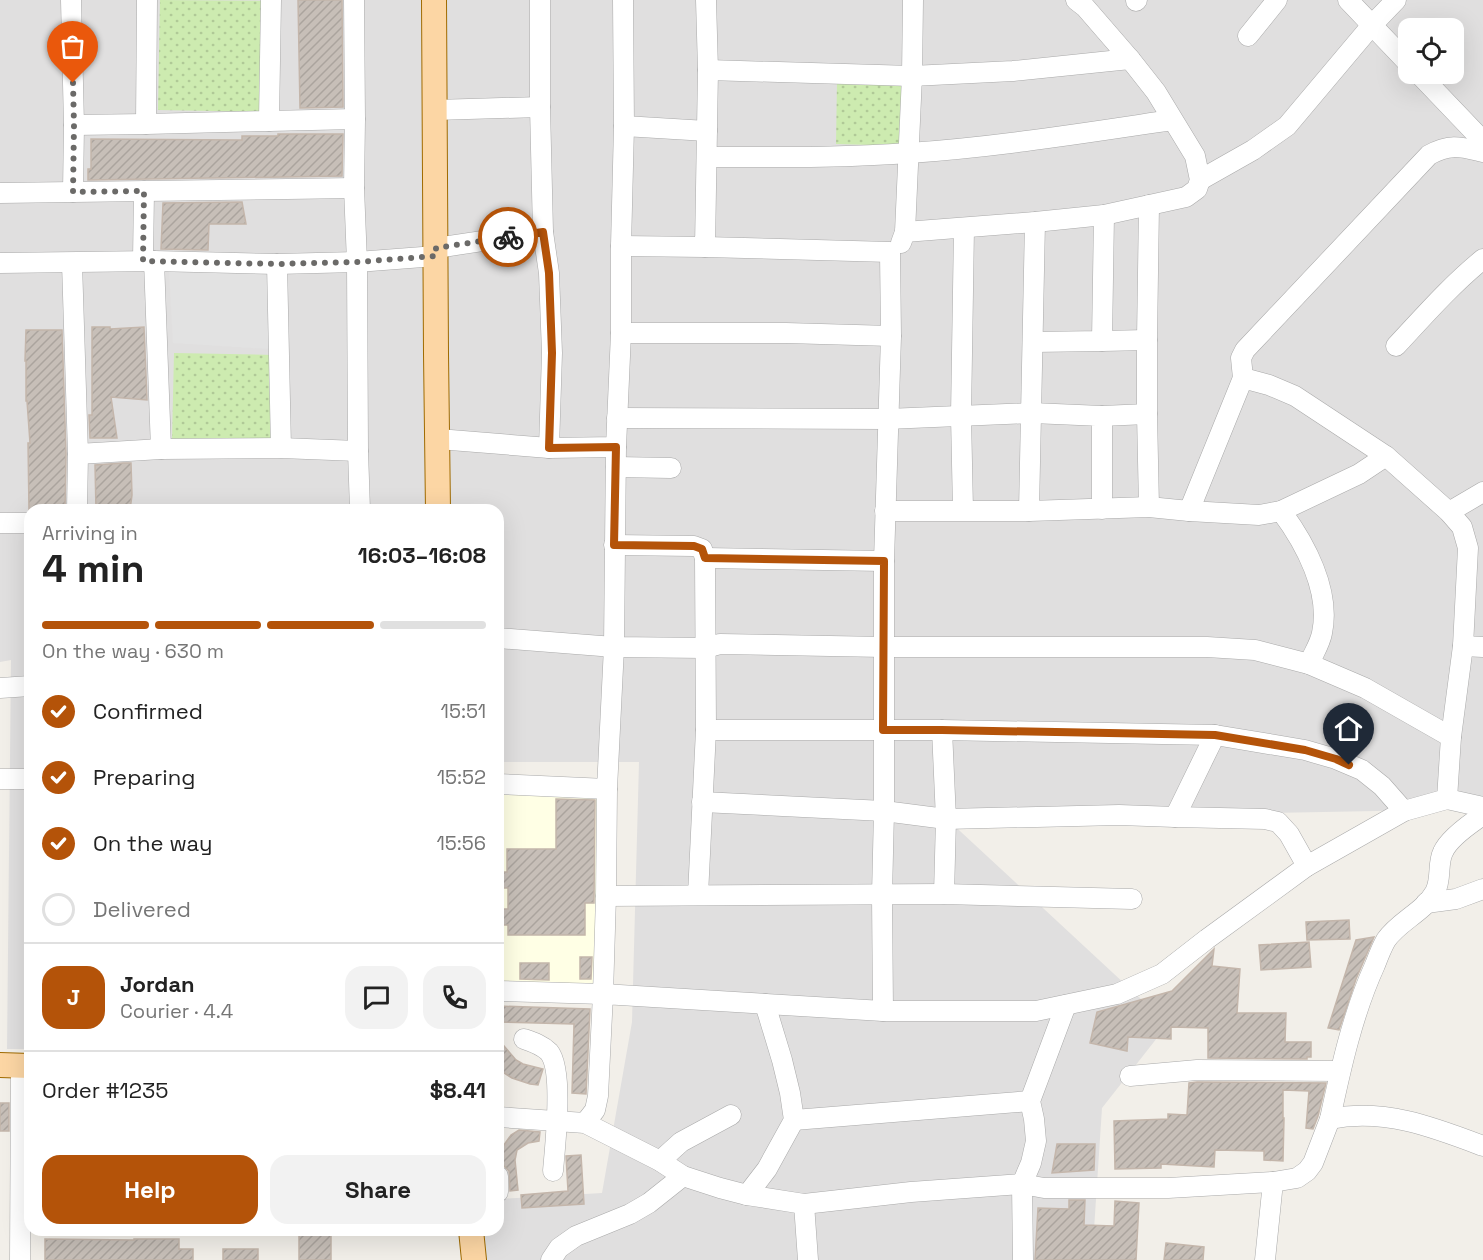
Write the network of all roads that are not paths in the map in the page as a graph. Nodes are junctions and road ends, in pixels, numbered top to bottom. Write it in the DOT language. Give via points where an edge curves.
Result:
graph roads {
  1 [pos="71,0"];
  2 [pos="147,0"];
  3 [pos="271,0"];
  4 [pos="354,0"];
  5 [pos="434,0"];
  6 [pos="540,0"];
  7 [pos="623,0"];
  8 [pos="706,0"];
  9 [pos="913,0"];
  10 [pos="1076,0"];
  11 [pos="1277,0"];
  12 [pos="1348,0"];
  13 [pos="1396,0"];
  14 [pos="1372,25"];
  15 [pos="1248,36"];
  16 [pos="1398,52"];
  17 [pos="1130,59"];
  18 [pos="708,70"];
  19 [pos="912,76"];
  20 [pos="1429,84"];
  21 [pos="540,107"];
  22 [pos="435,110"];
  23 [pos="356,119"];
  24 [pos="1172,120"];
  25 [pos="269,121"];
  26 [pos="146,124"];
  27 [pos="74,125"];
  28 [pos="624,126"];
  29 [pos="707,131"];
  30 [pos="1483,141"];
  31 [pos="1483,152"];
  32 [pos="908,153"];
  33 [pos="707,157"];
  34 [pos="1200,180"];
  35 [pos="354,188"];
  36 [pos="144,191"];
  37 [pos="73,192"];
  38 [pos="0,193"];
  39 [pos="1149,206"];
  40 [pos="1104,214"];
  41 [pos="1035,222"];
  42 [pos="964,228"];
  43 [pos="543,232"];
  44 [pos="904,232"];
  45 [pos="621,246"];
  46 [pos="705,247"];
  47 [pos="436,252"];
  48 [pos="891,252"];
  49 [pos="1483,259"];
  50 [pos="148,261"];
  51 [pos="357,262"];
  52 [pos="0,263"];
  53 [pos="72,263"];
  54 [pos="277,264"];
  55 [pos="621,333"];
  56 [pos="891,336"];
  57 [pos="1147,340"];
  58 [pos="1102,341"];
  59 [pos="1033,342"];
  60 [pos="1396,346"];
  61 [pos="1243,378"];
  62 [pos="1032,413"];
  63 [pos="1147,414"];
  64 [pos="961,416"];
  65 [pos="1102,416"];
  66 [pos="617,418"];
  67 [pos="888,419"];
  68 [pos="438,439"];
  69 [pos="281,448"];
  70 [pos="549,448"];
  71 [pos="161,449"];
  72 [pos="357,451"];
  73 [pos="78,454"];
  74 [pos="1386,456"];
  75 [pos="616,457"];
  76 [pos="671,468"];
  77 [pos="1483,492"];
  78 [pos="77,504"];
  79 [pos="360,504"];
  80 [pos="438,504"];
  81 [pos="1149,507"];
  82 [pos="1102,509"];
  83 [pos="963,510"];
  84 [pos="885,511"];
  85 [pos="1029,511"];
  86 [pos="1189,511"];
  87 [pos="1281,511"];
  88 [pos="1449,512"];
  89 [pos="0,522"];
  90 [pos="24,522"];
  91 [pos="614,545"];
  92 [pos="705,558"];
  93 [pos="884,561"];
  94 [pos="504,638"];
  95 [pos="614,646"];
  96 [pos="1463,646"];
  97 [pos="884,647"];
  98 [pos="1483,647"];
  99 [pos="705,648"];
  100 [pos="1309,664"];
  101 [pos="24,686"];
  102 [pos="0,688"];
  103 [pos="706,730"];
  104 [pos="883,730"];
  105 [pos="942,730"];
  106 [pos="1215,735"];
  107 [pos="1451,737"];
  108 [pos="0,779"];
  109 [pos="24,780"];
  110 [pos="504,783"];
  111 [pos="607,789"];
  112 [pos="1447,799"];
  113 [pos="702,802"];
  114 [pos="1483,807"];
  115 [pos="885,811"];
  116 [pos="1404,812"];
  117 [pos="1483,814"];
  118 [pos="1175,817"];
  119 [pos="946,819"];
  120 [pos="1307,866"];
  121 [pos="1483,890"];
  122 [pos="944,894"];
  123 [pos="698,895"];
  124 [pos="882,895"];
  125 [pos="606,896"];
  126 [pos="1132,899"];
  127 [pos="1426,903"];
  128 [pos="504,991"];
  129 [pos="603,994"];
  130 [pos="765,1004"];
  131 [pos="1066,1005"];
  132 [pos="883,1011"];
  133 [pos="524,1039"];
  134 [pos="17,1066"];
  135 [pos="1340,1071"];
  136 [pos="1130,1076"];
  137 [pos="1030,1101"];
  138 [pos="731,1115"];
  139 [pos="504,1118"];
  140 [pos="1330,1119"];
  141 [pos="558,1120"];
  142 [pos="794,1120"];
  143 [pos="585,1123"];
  144 [pos="1483,1146"];
  145 [pos="660,1161"];
  146 [pos="553,1171"];
  147 [pos="683,1176"];
  148 [pos="1273,1182"];
  149 [pos="1022,1184"];
  150 [pos="747,1195"];
  151 [pos="804,1204"];
  152 [pos="472,1236"];
  153 [pos="20,1260"];
  154 [pos="474,1260"];
  155 [pos="551,1260"];
  156 [pos="808,1260"];
  157 [pos="1023,1260"];
  158 [pos="1265,1260"];
  1 -- 27 [label="street"];
  2 -- 26 [label="street"];
  3 -- 25 [label="street"];
  4 -- 23 [label="street"];
  5 -- 22 [label="main road"];
  6 -- 21 [label="street"];
  7 -- 28 [label="street"];
  8 -- 18 [label="street"];
  9 -- 19 [label="street"];
  10 -- 17 [label="street"];
  11 -- 15 [label="street"];
  12 -- 14 [label="street"];
  13 -- 14 [label="street"];
  14 -- 16 [label="street"];
  14 -- 34 [label="street" via="1287,126"];
  17 -- 19 [label="street"];
  17 -- 24 [label="street"];
  18 -- 19 [label="street"];
  18 -- 29 [label="street"];
  19 -- 32 [label="street"];
  20 -- 30 [label="street"];
  21 -- 22 [label="street"];
  21 -- 43 [label="street"];
  22 -- 47 [label="main road"];
  23 -- 25 [label="street"];
  23 -- 35 [label="street"];
  24 -- 32 [label="street"];
  24 -- 34 [label="street" via="1195,156"];
  25 -- 26 [label="street"];
  26 -- 27 [label="street"];
  27 -- 37 [label="street"];
  28 -- 29 [label="street"];
  28 -- 45 [label="street"];
  29 -- 33 [label="street"];
  31 -- 61 [label="street" via="1458,147 1441,148 1429,155 1245,350 1241,358"];
  32 -- 33 [label="street"];
  32 -- 44 [label="street"];
  33 -- 46 [label="street"];
  34 -- 39 [label="street" via="1197,189 1186,197"];
  35 -- 36 [label="street"];
  35 -- 51 [label="street"];
  36 -- 37 [label="street"];
  36 -- 50 [label="street"];
  37 -- 38 [label="street"];
  39 -- 40 [label="street"];
  39 -- 57 [label="street"];
  40 -- 41 [label="street"];
  40 -- 58 [label="street"];
  41 -- 42 [label="street"];
  41 -- 59 [label="street"];
  42 -- 44 [label="street"];
  42 -- 64 [label="street"];
  43 -- 47 [label="street"];
  43 -- 70 [label="street" via="552,353"];
  44 -- 48 [label="street" via="900,246"];
  45 -- 46 [label="street"];
  45 -- 55 [label="street"];
  46 -- 48 [label="street"];
  47 -- 51 [label="street"];
  47 -- 68 [label="main road"];
  48 -- 56 [label="street"];
  49 -- 60 [label="street"];
  50 -- 53 [label="street"];
  50 -- 54 [label="street"];
  50 -- 71 [label="street"];
  51 -- 54 [label="street"];
  51 -- 72 [label="street"];
  52 -- 53 [label="street"];
  53 -- 73 [label="street"];
  54 -- 69 [label="street"];
  55 -- 56 [label="street"];
  55 -- 66 [label="street"];
  56 -- 67 [label="street"];
  57 -- 58 [label="street"];
  57 -- 63 [label="street"];
  58 -- 59 [label="street"];
  59 -- 62 [label="street"];
  61 -- 74 [label="street" via="1295,396"];
  61 -- 86 [label="street"];
  62 -- 64 [label="street"];
  62 -- 65 [label="street"];
  62 -- 85 [label="street"];
  63 -- 65 [label="street"];
  63 -- 81 [label="street"];
  64 -- 67 [label="street"];
  64 -- 83 [label="street"];
  65 -- 82 [label="street"];
  66 -- 67 [label="street"];
  66 -- 75 [label="street"];
  67 -- 84 [label="street"];
  68 -- 70 [label="street"];
  68 -- 80 [label="main road"];
  69 -- 71 [label="street"];
  69 -- 72 [label="street"];
  70 -- 75 [label="street"];
  71 -- 73 [label="street"];
  72 -- 79 [label="street"];
  73 -- 78 [label="street"];
  74 -- 87 [label="street" via="1359,474"];
  74 -- 88 [label="street"];
  75 -- 76 [label="street"];
  75 -- 91 [label="street"];
  77 -- 88 [label="street"];
  81 -- 82 [label="street"];
  81 -- 86 [label="street"];
  82 -- 85 [label="street"];
  83 -- 84 [label="street"];
  83 -- 85 [label="street"];
  84 -- 93 [label="street"];
  86 -- 87 [label="street" via="1259,515"];
  87 -- 100 [label="street" via="1317,576 1323,602 1322,635"];
  88 -- 96 [label="street" via="1462,527 1468,548"];
  89 -- 90 [label="street"];
  91 -- 92 [label="street" via="694,546 702,549"];
  91 -- 95 [label="street"];
  92 -- 93 [label="street"];
  92 -- 99 [label="street"];
  93 -- 97 [label="street"];
  94 -- 95 [label="street"];
  95 -- 99 [label="street"];
  95 -- 111 [label="street"];
  96 -- 98 [label="street"];
  96 -- 107 [label="street"];
  97 -- 99 [label="street" via="720,644"];
  97 -- 100 [label="street" via="1207,646 1255,651"];
  97 -- 104 [label="street"];
  99 -- 103 [label="street"];
  100 -- 107 [label="street" via="1365,688"];
  101 -- 102 [label="street"];
  103 -- 104 [label="street"];
  103 -- 113 [label="street"];
  104 -- 105 [label="street"];
  104 -- 115 [label="street"];
  105 -- 106 [label="street"];
  105 -- 119 [label="street"];
  106 -- 116 [label="street" via="1336,759 1362,770"];
  106 -- 118 [label="street"];
  107 -- 112 [label="street"];
  108 -- 109 [label="street"];
  110 -- 111 [label="street"];
  111 -- 125 [label="street"];
  112 -- 114 [label="street"];
  112 -- 116 [label="street"];
  113 -- 115 [label="street"];
  113 -- 123 [label="street"];
  115 -- 119 [label="street"];
  115 -- 124 [label="street"];
  116 -- 120 [label="street"];
  117 -- 127 [label="street" via="1442,852 1439,880"];
  118 -- 119 [label="street"];
  118 -- 120 [label="street" via="1278,822"];
  119 -- 122 [label="street"];
  120 -- 131 [label="street" via="1162,974 1117,994"];
  121 -- 127 [label="street"];
  122 -- 124 [label="street"];
  122 -- 126 [label="street"];
  123 -- 124 [label="street"];
  123 -- 125 [label="street"];
  124 -- 132 [label="street"];
  125 -- 129 [label="street"];
  127 -- 135 [label="street" via="1385,942 1365,987"];
  128 -- 129 [label="street"];
  129 -- 130 [label="street"];
  129 -- 143 [label="street" via="598,1096 595,1110"];
  130 -- 132 [label="street"];
  130 -- 142 [label="street"];
  131 -- 132 [label="street" via="1036,1011"];
  131 -- 137 [label="street"];
  133 -- 141 [label="street" via="550,1053 555,1066"];
  134 -- 153 [label="street"];
  135 -- 136 [label="street" via="1197,1070"];
  135 -- 140 [label="street"];
  137 -- 142 [label="street"];
  137 -- 149 [label="street" via="1036,1141"];
  138 -- 145 [label="street" via="681,1142"];
  139 -- 141 [label="street"];
  140 -- 144 [label="street" via="1359,1115 1397,1118"];
  140 -- 148 [label="street" via="1307,1171 1297,1178"];
  141 -- 143 [label="street"];
  141 -- 146 [label="street"];
  142 -- 150 [label="street" via="767,1169"];
  143 -- 145 [label="street"];
  145 -- 147 [label="street"];
  147 -- 150 [label="street"];
  147 -- 155 [label="street" via="630,1214 576,1236 559,1248"];
  148 -- 149 [label="street" via="1168,1188 1044,1188"];
  148 -- 158 [label="street"];
  149 -- 151 [label="street"];
  149 -- 157 [label="street"];
  150 -- 151 [label="street"];
  151 -- 156 [label="street"];
  152 -- 154 [label="main road"];
}
